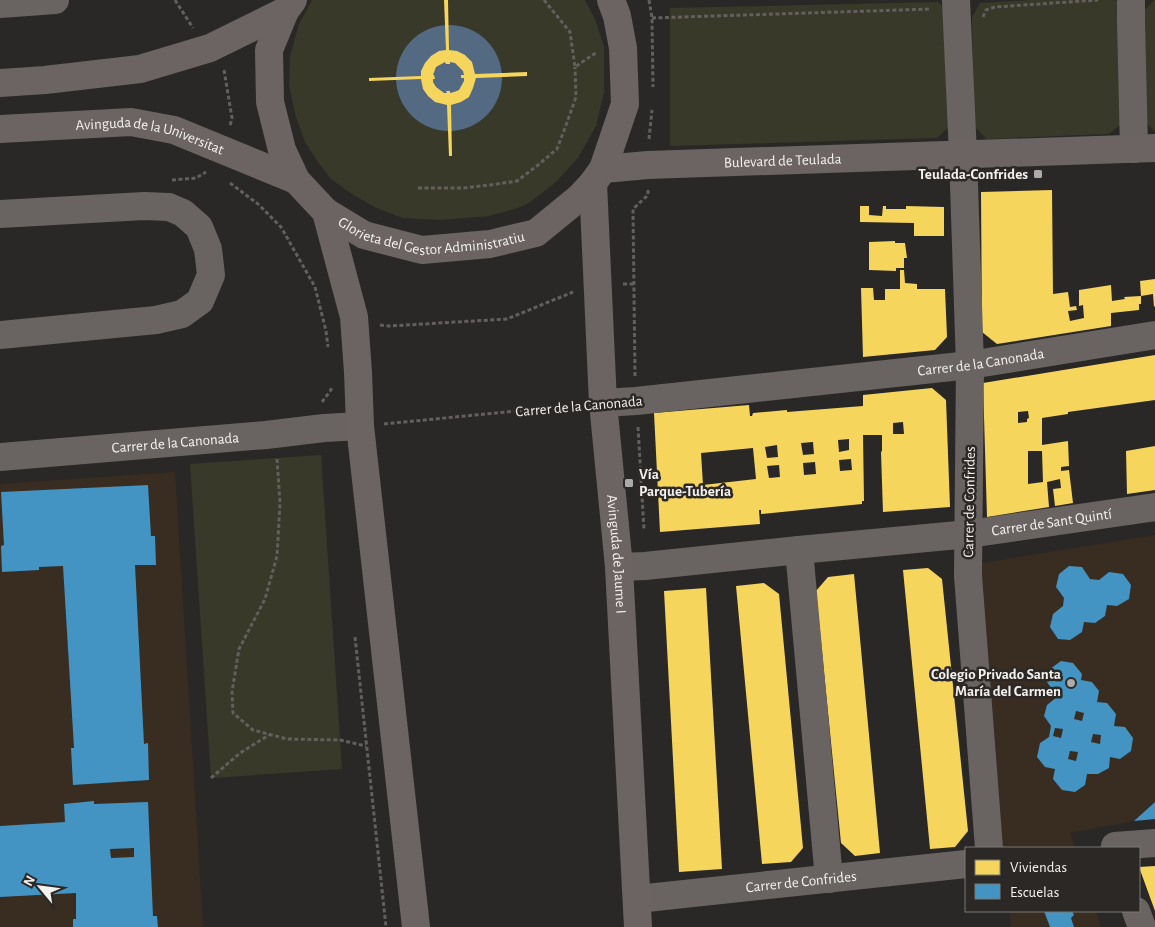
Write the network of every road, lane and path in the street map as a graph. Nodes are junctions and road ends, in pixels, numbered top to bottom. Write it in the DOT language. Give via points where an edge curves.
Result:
graph roads {
  1 [pos="55,0"];
  2 [pos="544,0"];
  3 [pos="610,0"];
  4 [pos="650,0"];
  5 [pos="1098,0"];
  6 [pos="1131,0"];
  7 [pos="0,4"];
  8 [pos="289,6"];
  9 [pos="956,12"];
  10 [pos="201,38"];
  11 [pos="597,51"];
  12 [pos="575,68"];
  13 [pos="0,83"];
  14 [pos="0,129"];
  15 [pos="1145,148"];
  16 [pos="225,152"];
  17 [pos="963,155"];
  18 [pos="598,176"];
  19 [pos="296,180"];
  20 [pos="418,188"];
  21 [pos="326,212"];
  22 [pos="0,214"];
  23 [pos="634,284"];
  24 [pos="597,285"];
  25 [pos="375,325"];
  26 [pos="0,334"];
  27 [pos="1155,335"];
  28 [pos="329,354"];
  29 [pos="970,365"];
  30 [pos="330,380"];
  31 [pos="603,403"];
  32 [pos="360,426"];
  33 [pos="324,428"];
  34 [pos="266,435"];
  35 [pos="0,457"];
  36 [pos="1155,507"];
  37 [pos="969,534"];
  38 [pos="799,550"];
  39 [pos="619,567"];
  40 [pos="354,630"];
  41 [pos="270,734"];
  42 [pos="366,746"];
  43 [pos="397,757"];
  44 [pos="211,778"];
  45 [pos="1155,843"];
  46 [pos="988,847"];
  47 [pos="1116,847"];
  48 [pos="965,864"];
  49 [pos="829,879"];
  50 [pos="637,899"];
  51 [pos="1136,912"];
  52 [pos="386,927"];
  53 [pos="416,927"];
  54 [pos="638,927"];
  55 [pos="1142,927"];
  1 -- 7 [label="street"];
  2 -- 12 [label="path" via="570,32"];
  3 -- 18 [label="main road, Glorieta del Gestor Administratiu" via="617,16 623,48 625,104"];
  4 -- 9 [label="path" via="652,18 937,9 946,24"];
  5 -- 9 [label="path" via="995,7 986,10 981,23"];
  6 -- 15 [label="street, Bulevard de Teulada"];
  8 -- 10 [label="main road"];
  8 -- 19 [label="main road, Glorieta del Gestor Administratiu" via="269,50 270,102 282,150"];
  9 -- 17 [label="street"];
  10 -- 13 [label="main road" via="140,68"];
  10 -- 16 [label="path" via="224,70 232,118"];
  11 -- 12 [label="path"];
  12 -- 20 [label="path" via="576,97 560,142 557,149 538,165 516,181 464,188"];
  14 -- 16 [label="main road, Avinguda de la Universitat" via="131,122 174,130"];
  15 -- 17 [label="main road, Bulevard de Teulada"];
  16 -- 19 [label="main road, Avinguda de la Universitat"];
  16 -- 28 [label="path" via="219,174 258,204 281,227 315,287"];
  17 -- 18 [label="main road, Bulevard de Teulada" via="658,164"];
  17 -- 29 [label="street, Carrer de Confrides"];
  18 -- 21 [label="main road, Glorieta del Gestor Administratiu" via="580,197 536,233 490,244 422,250 364,235"];
  18 -- 24 [label="main road, Avinguda de Jaume I"];
  19 -- 21 [label="main road, Glorieta del Gestor Administratiu"];
  21 -- 32 [label="main road" via="354,317"];
  22 -- 26 [label="street" via="169,207 183,213 199,227 208,249 211,275 200,301 182,314 156,320"];
  23 -- 24 [label="path"];
  24 -- 25 [label="path" via="587,286 507,319"];
  24 -- 31 [label="main road, Avinguda de Jaume I"];
  27 -- 29 [label="street, Carrer de la Canonada"];
  29 -- 31 [label="street, Carrer de la Canonada"];
  29 -- 37 [label="street, Carrer de Confrides"];
  30 -- 33 [label="path" via="331,390 322,401"];
  31 -- 32 [label="path, Carrer de la Canonada"];
  31 -- 39 [label="main road, Avinguda de Jaume I"];
  32 -- 33 [label="street, Carrer de la Canonada"];
  32 -- 43 [label="main road"];
  33 -- 34 [label="street, Carrer de la Canonada"];
  34 -- 35 [label="street, Carrer de la Canonada"];
  34 -- 41 [label="path" via="277,458 280,503 277,556 265,599 239,649 232,692 233,713 253,730"];
  36 -- 37 [label="street, Carrer de Sant Quintí"];
  37 -- 38 [label="street, Carrer de Sant Quintí"];
  37 -- 46 [label="street, Carrer de Confrides" via="968,576"];
  38 -- 39 [label="street, Carrer de Sant Quintí"];
  38 -- 49 [label="street"];
  39 -- 50 [label="main road, Avinguda de Jaume I"];
  40 -- 42 [label="path"];
  41 -- 42 [label="path" via="287,740 340,740"];
  41 -- 44 [label="path" via="240,753"];
  42 -- 43 [label="path"];
  42 -- 52 [label="path"];
  43 -- 53 [label="main road"];
  45 -- 47 [label="street"];
  48 -- 49 [label="street, Carrer de Confrides"];
  49 -- 50 [label="street, Carrer de Confrides"];
  50 -- 54 [label="main road, Avinguda de Jaume I"];
  51 -- 55 [label="street"];
}
